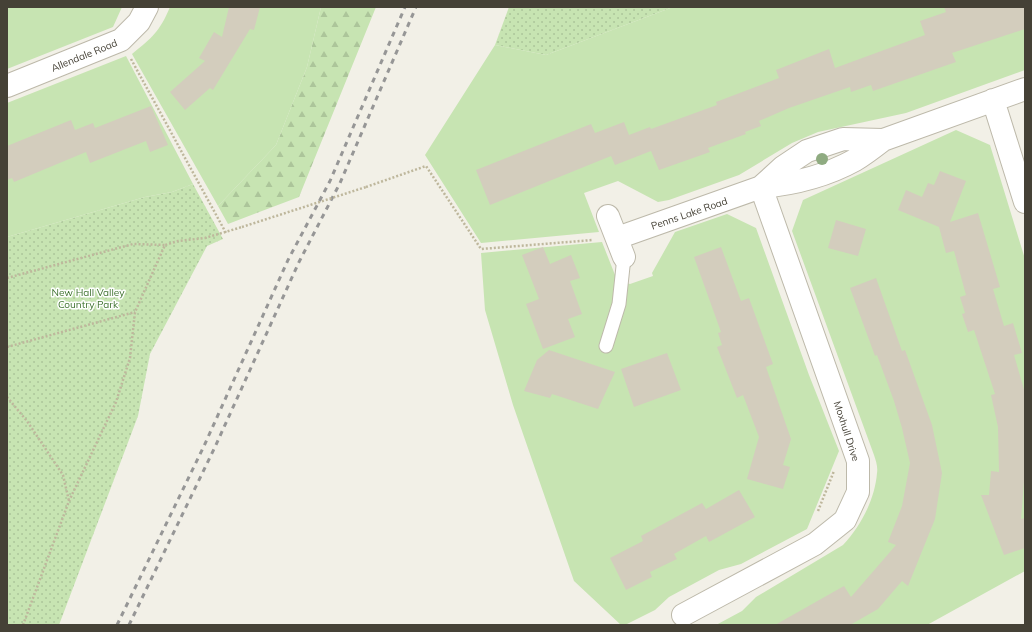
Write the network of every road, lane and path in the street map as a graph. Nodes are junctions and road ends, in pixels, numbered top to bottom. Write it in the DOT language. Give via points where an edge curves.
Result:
graph roads {
  1 [pos="147,7"];
  2 [pos="121,40"];
  3 [pos="7,86"];
  4 [pos="1025,89"];
  5 [pos="993,100"];
  6 [pos="761,187"];
  7 [pos="1025,202"];
  8 [pos="608,216"];
  9 [pos="226,233"];
  10 [pos="165,245"];
  11 [pos="620,247"];
  12 [pos="7,278"];
  13 [pos="134,312"];
  14 [pos="606,346"];
  15 [pos="7,347"];
  16 [pos="7,397"];
  17 [pos="834,470"];
  18 [pos="70,501"];
  19 [pos="817,514"];
  20 [pos="683,615"];
  21 [pos="23,625"];
  1 -- 2 [label="street, Allendale Road" via="140,22"];
  2 -- 3 [label="street, Allendale Road"];
  2 -- 9 [label="path"];
  4 -- 5 [label="street, Penns Lake Road"];
  5 -- 6 [label="street, Penns Lake Road" via="883,140 855,160 822,174 793,184"];
  5 -- 7 [label="street"];
  6 -- 11 [label="street, Penns Lake Road"];
  6 -- 20 [label="street, Moxhull Drive" via="858,461 858,492 845,520 815,544"];
  8 -- 11 [label="street"];
  9 -- 10 [label="path"];
  9 -- 11 [label="path, bridge" via="426,166 481,249"];
  10 -- 12 [label="path" via="133,244"];
  10 -- 13 [label="path"];
  11 -- 14 [label="lane" via="619,304"];
  13 -- 15 [label="path"];
  13 -- 18 [label="path" via="130,358 116,402"];
  16 -- 18 [label="path" via="27,421 63,475"];
  17 -- 19 [label="path"];
  18 -- 21 [label="path"];
}
